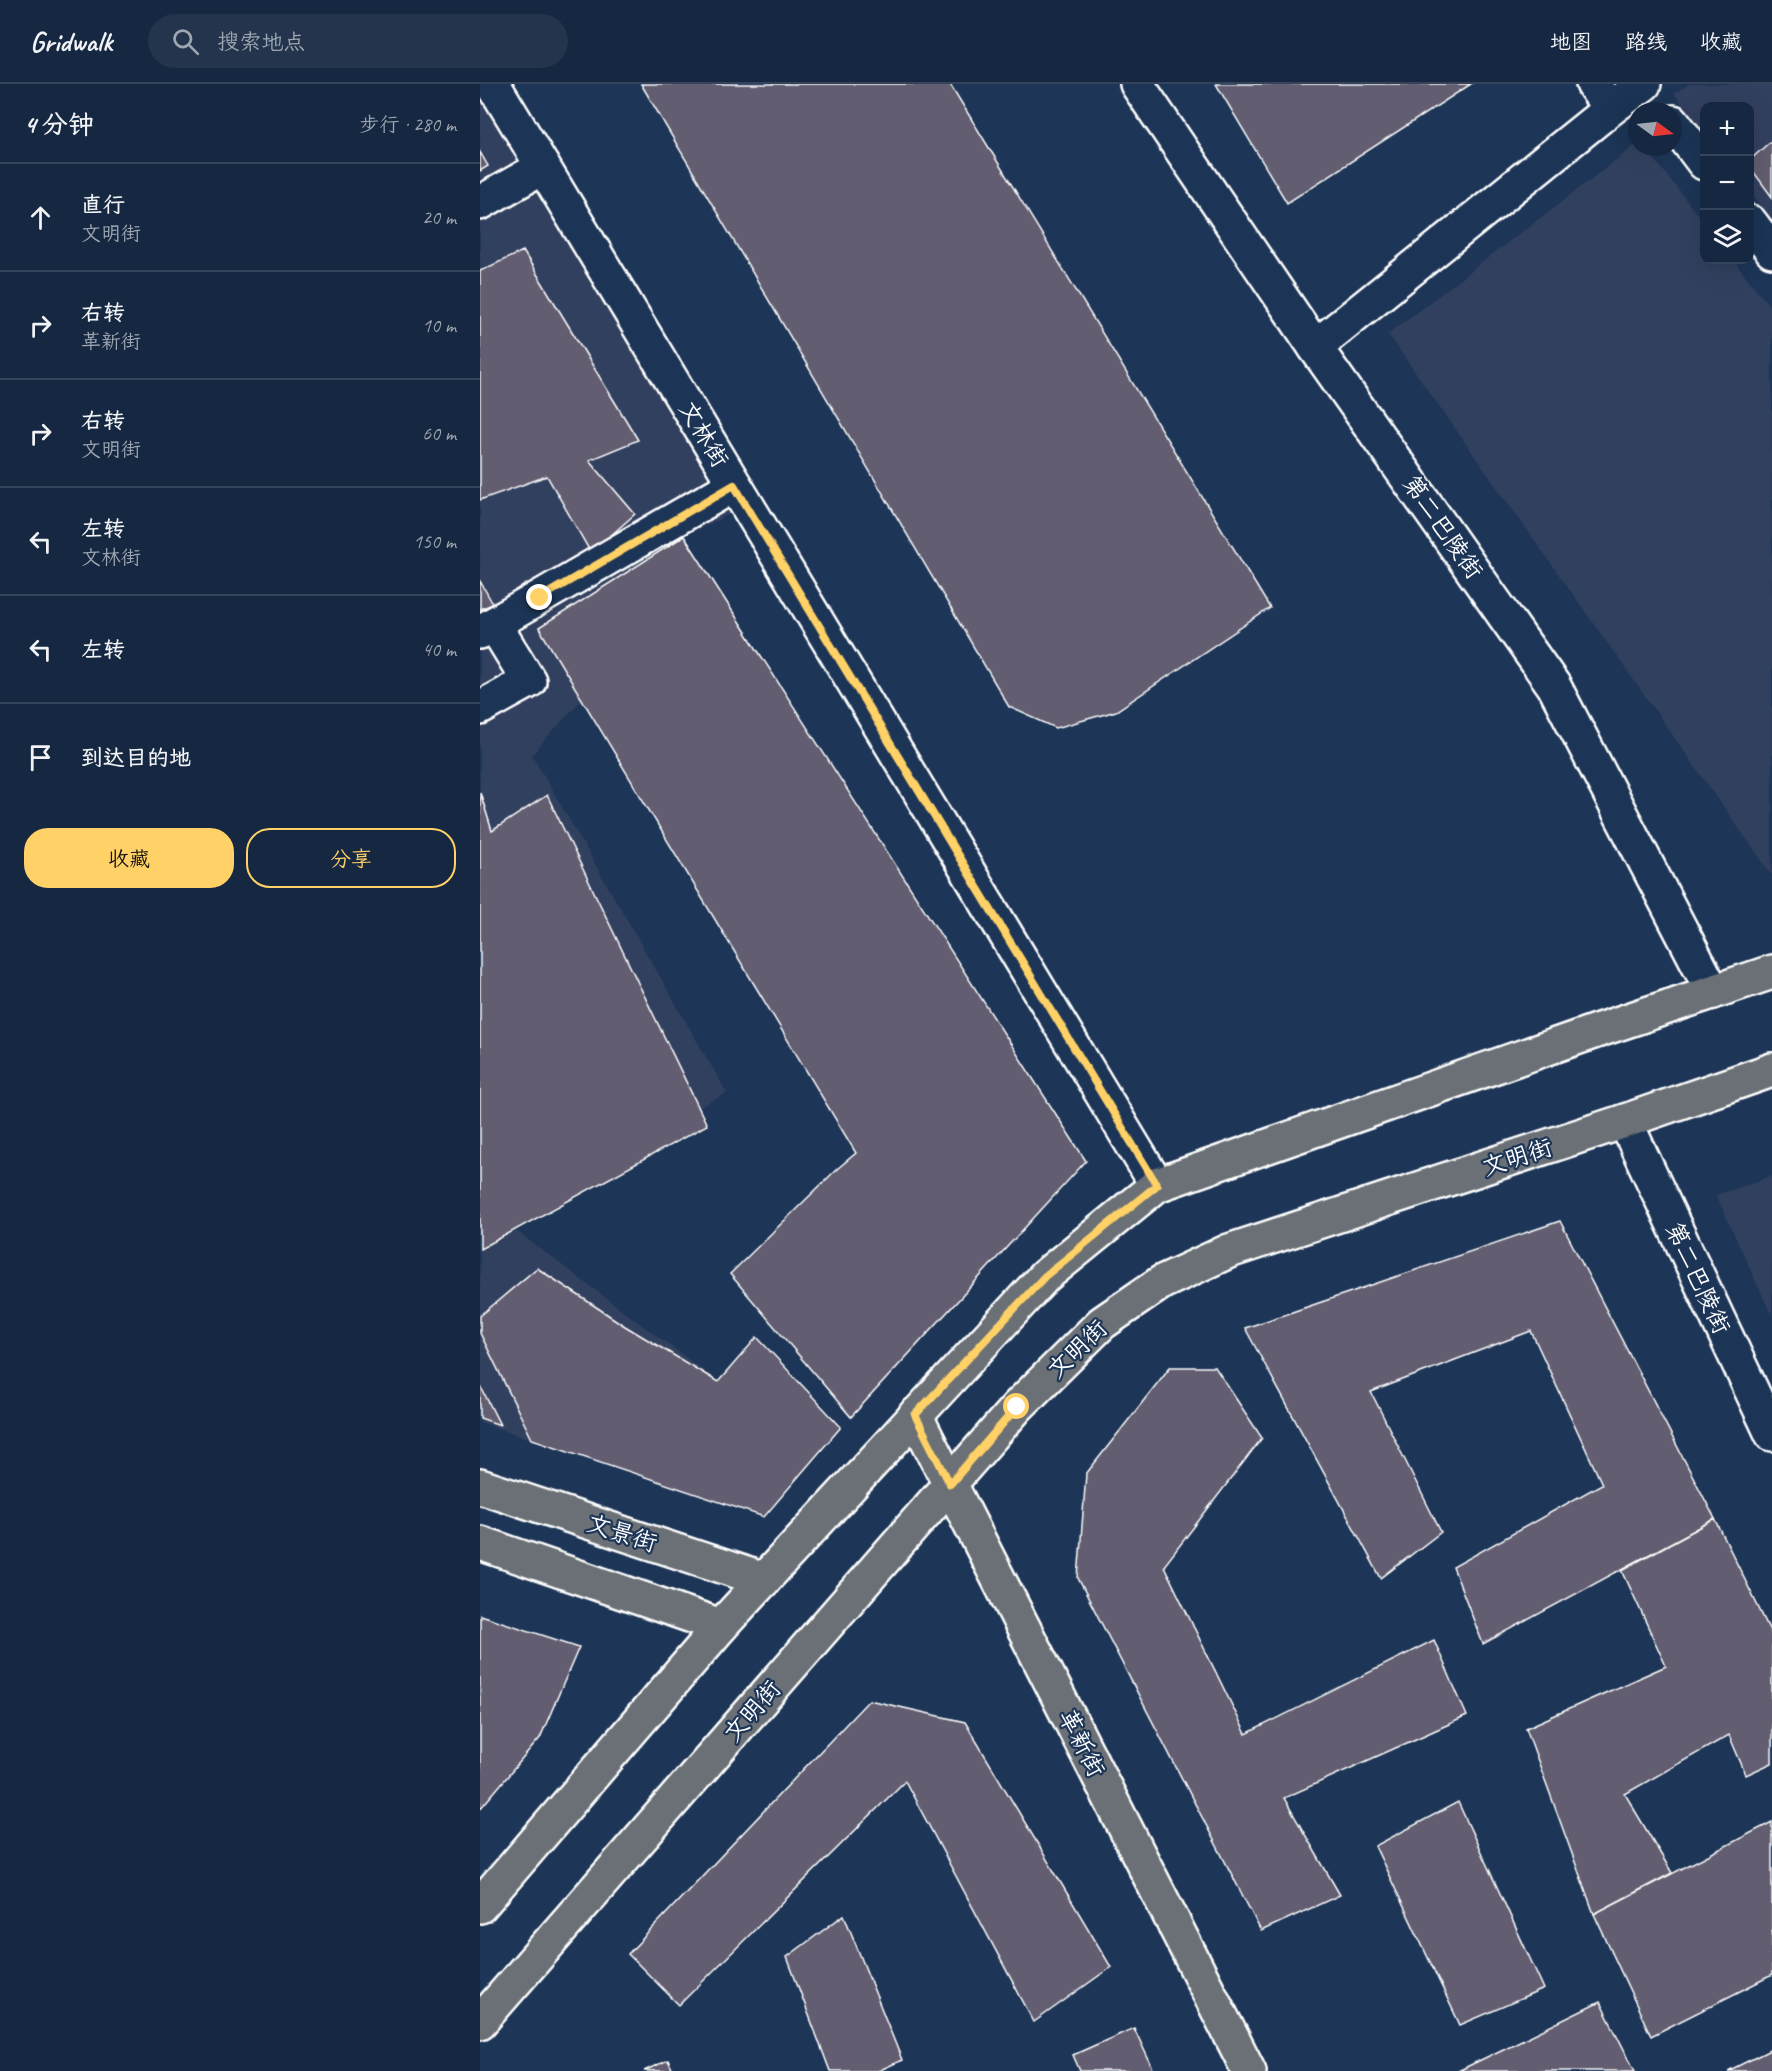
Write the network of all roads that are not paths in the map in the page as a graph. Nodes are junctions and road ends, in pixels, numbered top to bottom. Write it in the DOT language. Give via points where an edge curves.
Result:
graph roads {
  1 [pos="493,84"];
  2 [pos="1137,84"];
  3 [pos="1644,84"];
  4 [pos="1601,97"];
  5 [pos="1658,102"];
  6 [pos="1682,134"];
  7 [pos="1700,158"];
  8 [pos="543,167"];
  9 [pos="480,202"];
  10 [pos="1754,228"];
  11 [pos="1772,251"];
  12 [pos="1315,347"];
  13 [pos="734,485"];
  14 [pos="487,628"];
  15 [pos="480,708"];
  16 [pos="1772,972"];
  17 [pos="1713,992"];
  18 [pos="1772,1070"];
  19 [pos="1625,1121"];
  20 [pos="1157,1185"];
  21 [pos="915,1415"];
  22 [pos="1772,1434"];
  23 [pos="950,1484"];
  24 [pos="480,1486"];
  25 [pos="480,1543"];
  26 [pos="765,1580"];
  27 [pos="721,1626"];
  28 [pos="480,1906"];
  29 [pos="480,2022"];
  30 [pos="1249,2071"];
  1 -- 8 [label="street, 文林街"];
  2 -- 12 [label="street, 第二巴陵街"];
  3 -- 4 [label="street"];
  3 -- 5 [label="street"];
  4 -- 12 [label="street"];
  6 -- 7 [label="street"];
  8 -- 9 [label="street"];
  8 -- 13 [label="street, 文林街"];
  10 -- 11 [label="street"];
  12 -- 17 [label="street, 第二巴陵街" via="1554,686"];
  13 -- 14 [label="street"];
  13 -- 20 [label="street, 文林街"];
  14 -- 15 [label="street" via="528,681"];
  16 -- 17 [label="main road"];
  17 -- 20 [label="main road"];
  18 -- 19 [label="main road, 文明街"];
  19 -- 22 [label="street, 第二巴陵街"];
  19 -- 23 [label="main road, 文明街" via="1229,1251 1162,1281 1102,1323 1017,1407"];
  20 -- 21 [label="main road" via="1045,1276"];
  21 -- 23 [label="main road, 革新街"];
  21 -- 26 [label="main road"];
  23 -- 29 [label="main road, 文明街"];
  23 -- 30 [label="main road, 革新街"];
  24 -- 26 [label="main road, 文景街"];
  25 -- 27 [label="main road"];
  26 -- 27 [label="main road"];
  27 -- 28 [label="main road"];
}
